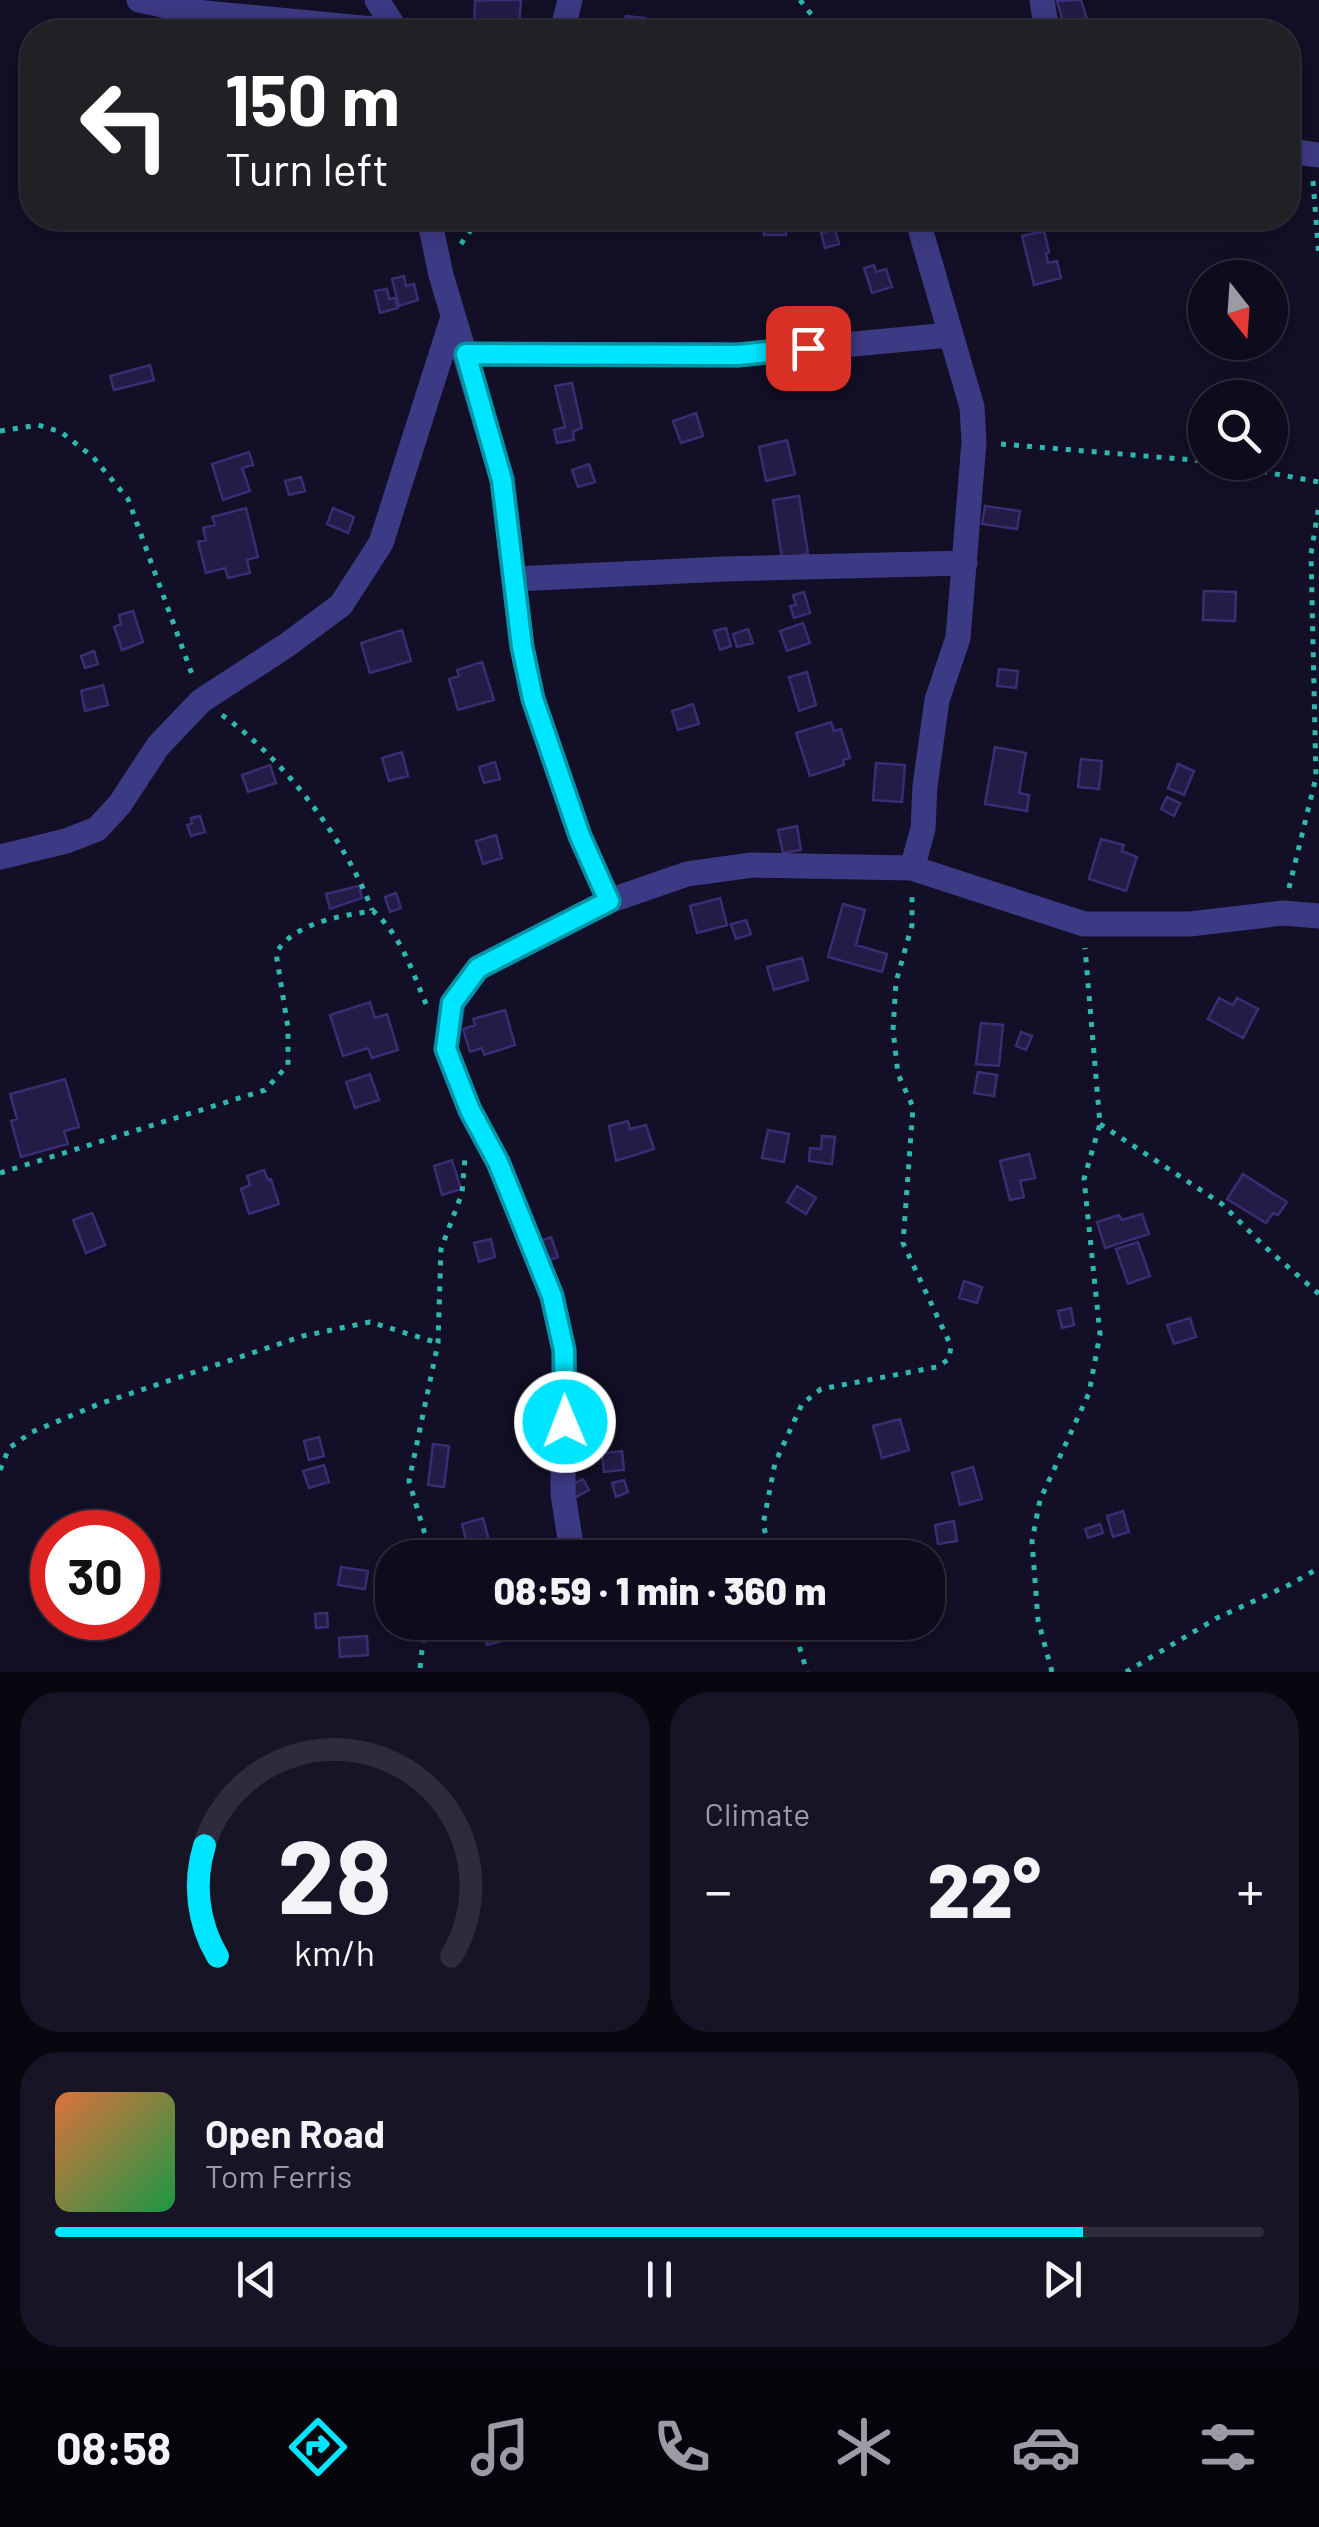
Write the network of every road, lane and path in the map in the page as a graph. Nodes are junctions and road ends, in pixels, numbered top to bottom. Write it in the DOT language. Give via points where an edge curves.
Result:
graph roads {
  1 [pos="138,0"];
  2 [pos="800,0"];
  3 [pos="277,20"];
  4 [pos="816,20"];
  5 [pos="1306,153"];
  6 [pos="432,230"];
  7 [pos="920,230"];
  8 [pos="1319,258"];
  9 [pos="454,317"];
  10 [pos="950,335"];
  11 [pos="466,354"];
  12 [pos="0,431"];
  13 [pos="974,442"];
  14 [pos="1188,460"];
  15 [pos="1288,476"];
  16 [pos="1319,482"];
  17 [pos="1319,504"];
  18 [pos="965,563"];
  19 [pos="516,579"];
  20 [pos="1316,635"];
  21 [pos="202,700"];
  22 [pos="0,857"];
  23 [pos="912,868"];
  24 [pos="609,901"];
  25 [pos="373,911"];
  26 [pos="1283,913"];
  27 [pos="1319,916"];
  28 [pos="1084,924"];
  29 [pos="446,1049"];
  30 [pos="470,1110"];
  31 [pos="1100,1124"];
  32 [pos="0,1173"];
  33 [pos="1319,1294"];
  34 [pos="438,1344"];
  35 [pos="0,1470"];
  36 [pos="427,1540"];
  37 [pos="570,1540"];
  38 [pos="768,1540"];
  39 [pos="1319,1568"];
  40 [pos="423,1640"];
  41 [pos="797,1640"];
  42 [pos="420,1668"];
  43 [pos="807,1672"];
  44 [pos="1052,1672"];
  45 [pos="1126,1672"];
  1 -- 3 [label="street"];
  2 -- 4 [label="path"];
  5 -- 8 [label="path"];
  6 -- 9 [label="street"];
  7 -- 10 [label="street"];
  9 -- 11 [label="street"];
  9 -- 21 [label="street" via="381,543 341,604"];
  10 -- 11 [label="street" via="738,355"];
  10 -- 13 [label="street" via="972,407"];
  11 -- 19 [label="street" via="502,480"];
  12 -- 21 [label="path" via="38,425 62,432 128,499"];
  13 -- 14 [label="path"];
  13 -- 18 [label="street"];
  15 -- 16 [label="path"];
  17 -- 20 [label="path" via="1311,554"];
  18 -- 19 [label="street"];
  18 -- 23 [label="street" via="958,638 937,700 923,829"];
  19 -- 24 [label="street" via="533,699"];
  20 -- 26 [label="path" via="1316,777"];
  21 -- 22 [label="street" via="158,746 97,830"];
  21 -- 25 [label="path" via="284,771 344,850"];
  23 -- 24 [label="street" via="752,865 687,874"];
  23 -- 28 [label="street"];
  23 -- 38 [label="path" via="912,925 896,982 893,1030 898,1074 913,1107 903,1244 951,1346 949,1358 937,1367 821,1388 802,1404 774,1463 764,1525"];
  24 -- 29 [label="street" via="478,968 452,1003"];
  25 -- 29 [label="path" via="399,942"];
  25 -- 32 [label="path" via="330,918 276,953 288,1065 265,1090"];
  26 -- 27 [label="street"];
  26 -- 28 [label="street" via="1190,924"];
  28 -- 31 [label="path"];
  29 -- 30 [label="street"];
  30 -- 34 [label="path" via="462,1193 441,1248"];
  30 -- 37 [label="street" via="552,1296 564,1350 562,1494"];
  31 -- 33 [label="path" via="1222,1204"];
  31 -- 44 [label="path" via="1084,1179 1100,1334 1088,1393 1040,1500 1032,1541 1038,1620"];
  34 -- 35 [label="path" via="370,1322 303,1336 32,1432 10,1448"];
  34 -- 36 [label="path" via="409,1481"];
  39 -- 45 [label="path"];
  40 -- 42 [label="path"];
  41 -- 43 [label="path"];
}
